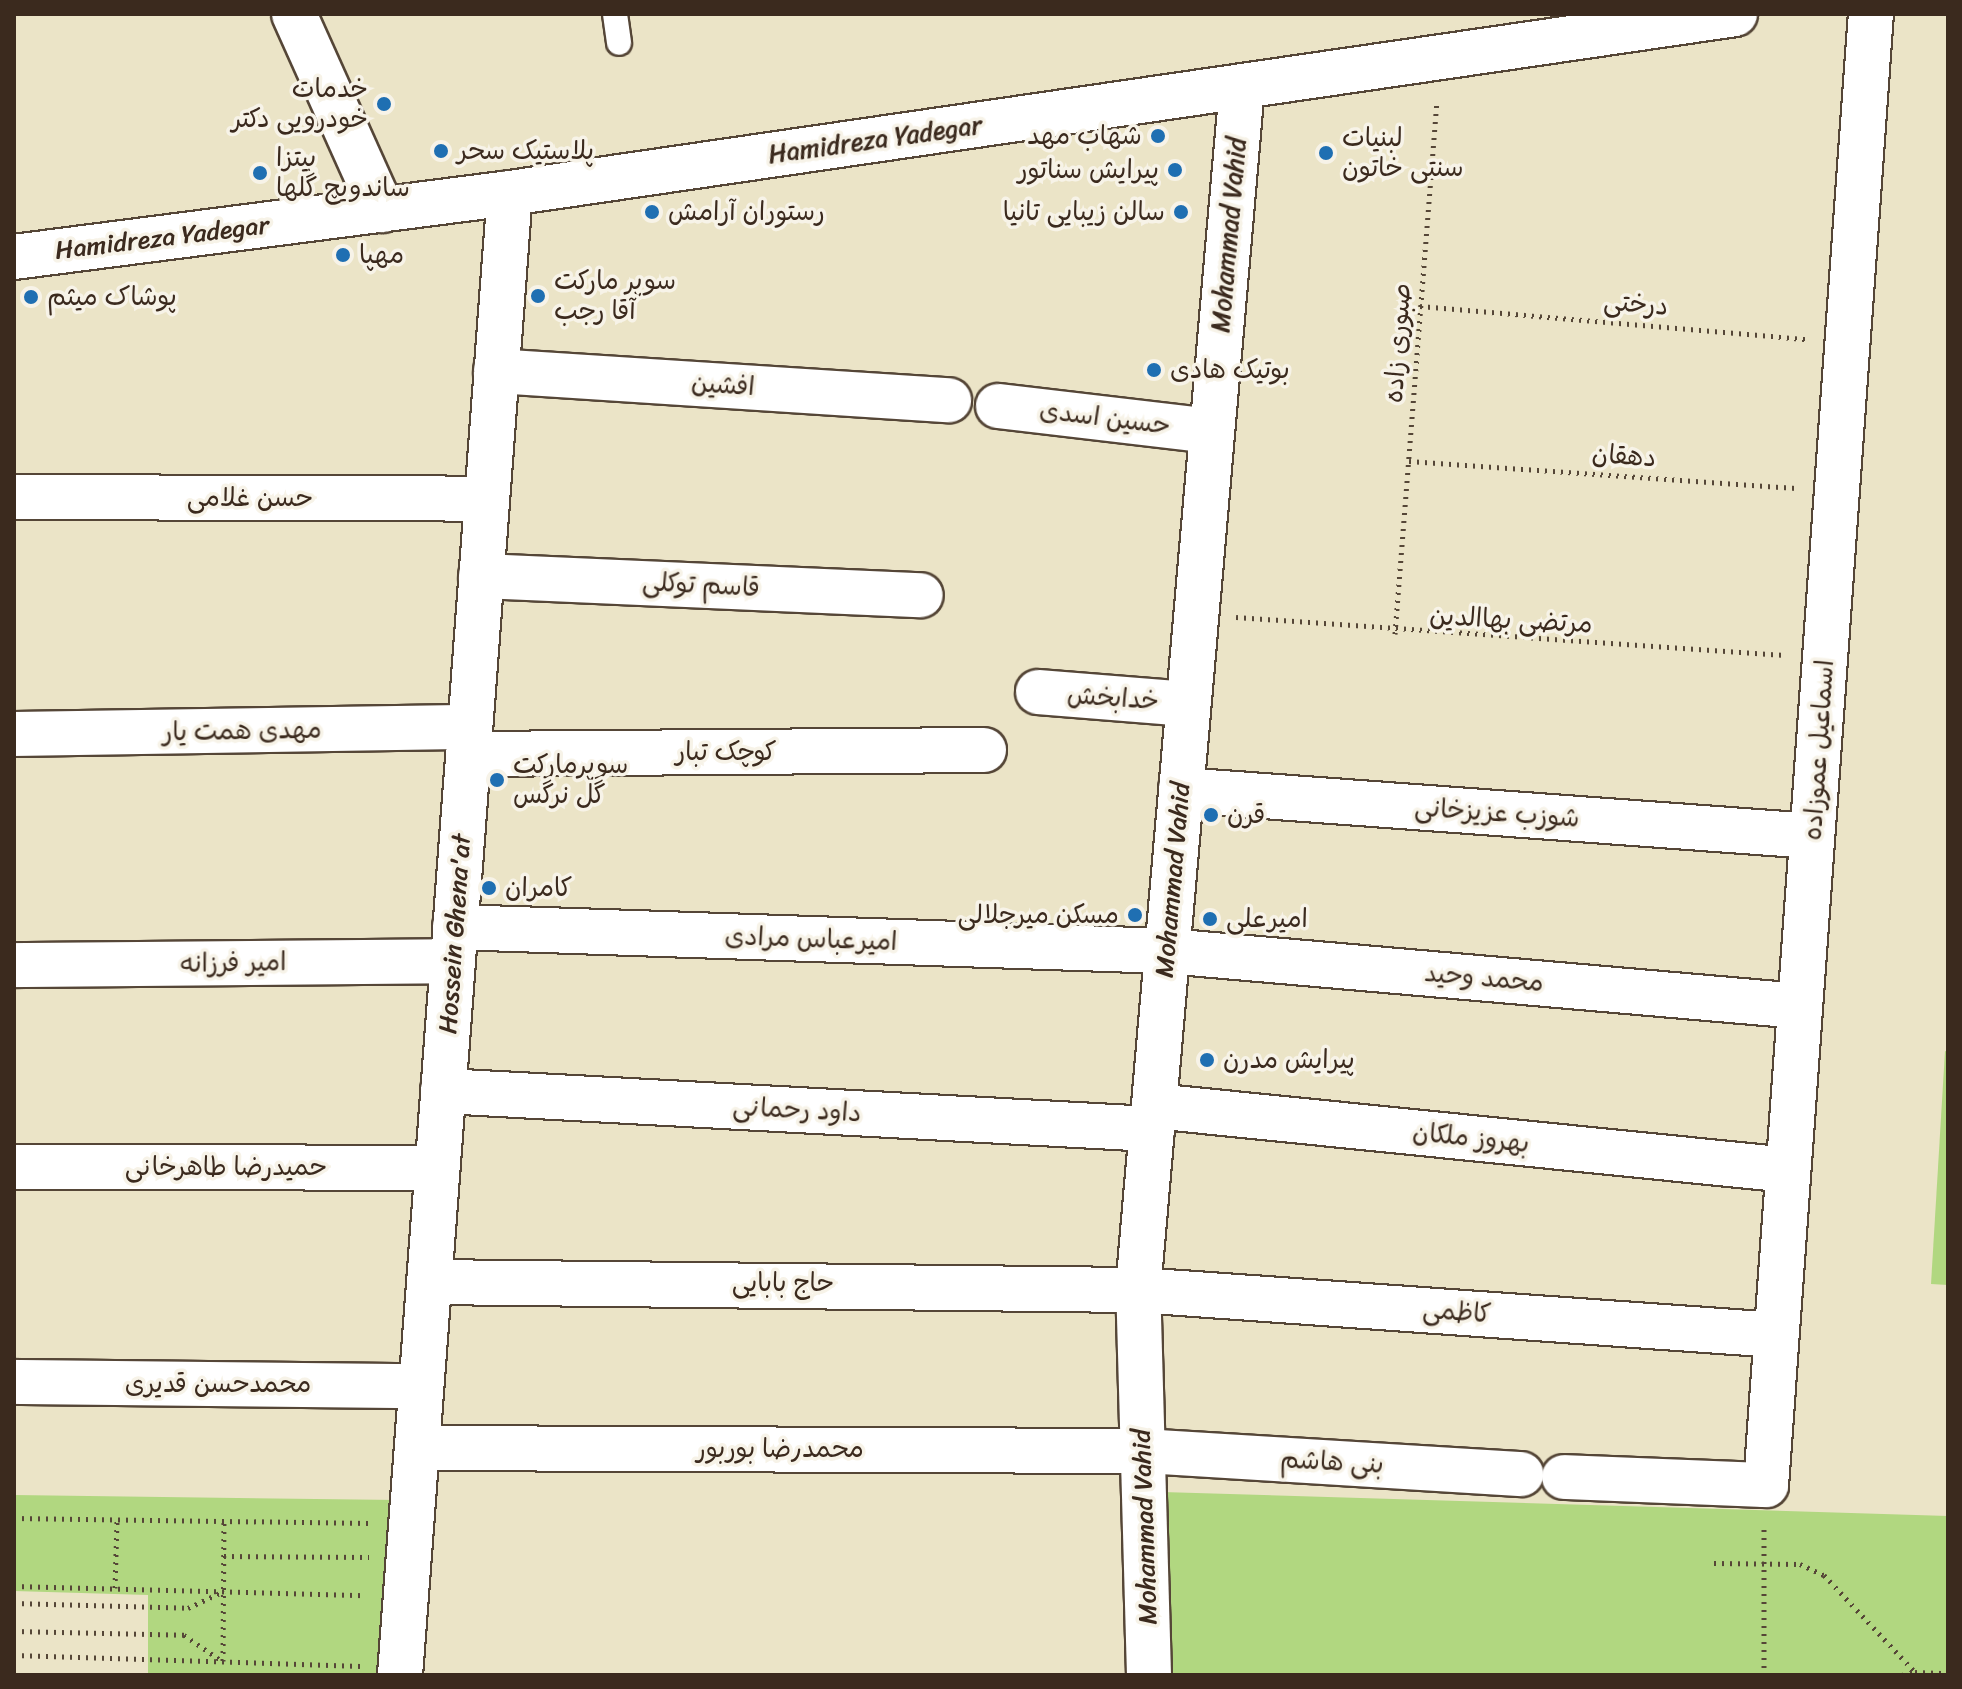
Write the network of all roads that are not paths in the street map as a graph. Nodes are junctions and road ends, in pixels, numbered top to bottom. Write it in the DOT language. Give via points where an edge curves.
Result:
graph roads {
  1 [pos="294,14"];
  2 [pos="615,14"];
  3 [pos="1735,14"];
  4 [pos="1871,14"];
  5 [pos="619,43"];
  6 [pos="1242,87"];
  7 [pos="510,193"];
  8 [pos="382,210"];
  9 [pos="14,257"];
  10 [pos="496,371"];
  11 [pos="949,400"];
  12 [pos="998,406"];
  13 [pos="1212,431"];
  14 [pos="14,497"];
  15 [pos="487,499"];
  16 [pos="481,576"];
  17 [pos="921,595"];
  18 [pos="1038,692"];
  19 [pos="1188,704"];
  20 [pos="14,734"];
  21 [pos="469,740"];
  22 [pos="984,750"];
  23 [pos="1181,790"];
  24 [pos="1812,836"];
  25 [pos="454,944"];
  26 [pos="1167,951"];
  27 [pos="14,965"];
  28 [pos="1800,1006"];
  29 [pos="443,1091"];
  30 [pos="1153,1117"];
  31 [pos="14,1167"];
  32 [pos="437,1168"];
  33 [pos="1788,1170"];
  34 [pos="429,1282"];
  35 [pos="1138,1290"];
  36 [pos="1776,1335"];
  37 [pos="14,1382"];
  38 [pos="421,1386"];
  39 [pos="417,1448"];
  40 [pos="1143,1451"];
  41 [pos="1521,1474"];
  42 [pos="1564,1477"];
  43 [pos="400,1671"];
  44 [pos="1149,1675"];
  1 -- 8 [label="street"];
  2 -- 5 [label="lane"];
  3 -- 6 [label="street, Hamidreza Yadegar"];
  4 -- 24 [label="street, اسماعیل عموزاده"];
  6 -- 7 [label="street, Hamidreza Yadegar"];
  6 -- 13 [label="street, Mohammad Vahid"];
  7 -- 8 [label="street, Hamidreza Yadegar"];
  7 -- 10 [label="street, Hossein Ghena'at"];
  8 -- 9 [label="street, Hamidreza Yadegar"];
  10 -- 11 [label="street, افشین"];
  10 -- 15 [label="street, Hossein Ghena'at"];
  12 -- 13 [label="street, حسین اسدی"];
  13 -- 19 [label="street, Mohammad Vahid"];
  14 -- 15 [label="street, حسن غلامی"];
  15 -- 16 [label="street, Hossein Ghena'at"];
  16 -- 17 [label="street, قاسم توکلی"];
  16 -- 21 [label="street, Hossein Ghena'at"];
  18 -- 19 [label="street, خدابخش"];
  19 -- 23 [label="street, Mohammad Vahid"];
  20 -- 21 [label="street, مهدی همت یار"];
  21 -- 22 [label="street, کوچک تبار"];
  21 -- 25 [label="street, Hossein Ghena'at"];
  23 -- 24 [label="street, شوزب عزیزخانی"];
  23 -- 26 [label="street, Mohammad Vahid"];
  24 -- 28 [label="street, اسماعیل عموزاده"];
  25 -- 26 [label="street, امیرعباس مرادی"];
  25 -- 27 [label="street, امیر فرزانه"];
  25 -- 29 [label="street, Hossein Ghena'at"];
  26 -- 28 [label="street, محمد وحید"];
  26 -- 30 [label="street, Mohammad Vahid"];
  28 -- 33 [label="street, اسماعیل عموزاده"];
  29 -- 30 [label="street, داود رحمانی"];
  29 -- 32 [label="street, Hossein Ghena'at"];
  30 -- 33 [label="street, بهروز ملکان"];
  30 -- 35 [label="street, Mohammad Vahid"];
  31 -- 32 [label="street, حمیدرضا طاهرخانی"];
  32 -- 34 [label="street, Hossein Ghena'at"];
  33 -- 36 [label="street, اسماعیل عموزاده"];
  34 -- 35 [label="street, حاج بابایی"];
  34 -- 38 [label="street, Hossein Ghena'at"];
  35 -- 36 [label="street, کاظمی"];
  35 -- 40 [label="street, Mohammad Vahid"];
  36 -- 42 [label="street, اسماعیل عموزاده" via="1766,1485"];
  37 -- 38 [label="street, محمدحسن قدیری"];
  38 -- 39 [label="street, Hossein Ghena'at"];
  39 -- 40 [label="street, محمدرضا بوربور"];
  39 -- 43 [label="street, Hossein Ghena'at"];
  40 -- 41 [label="street, بنی هاشم"];
  40 -- 44 [label="street, Mohammad Vahid"];
}
